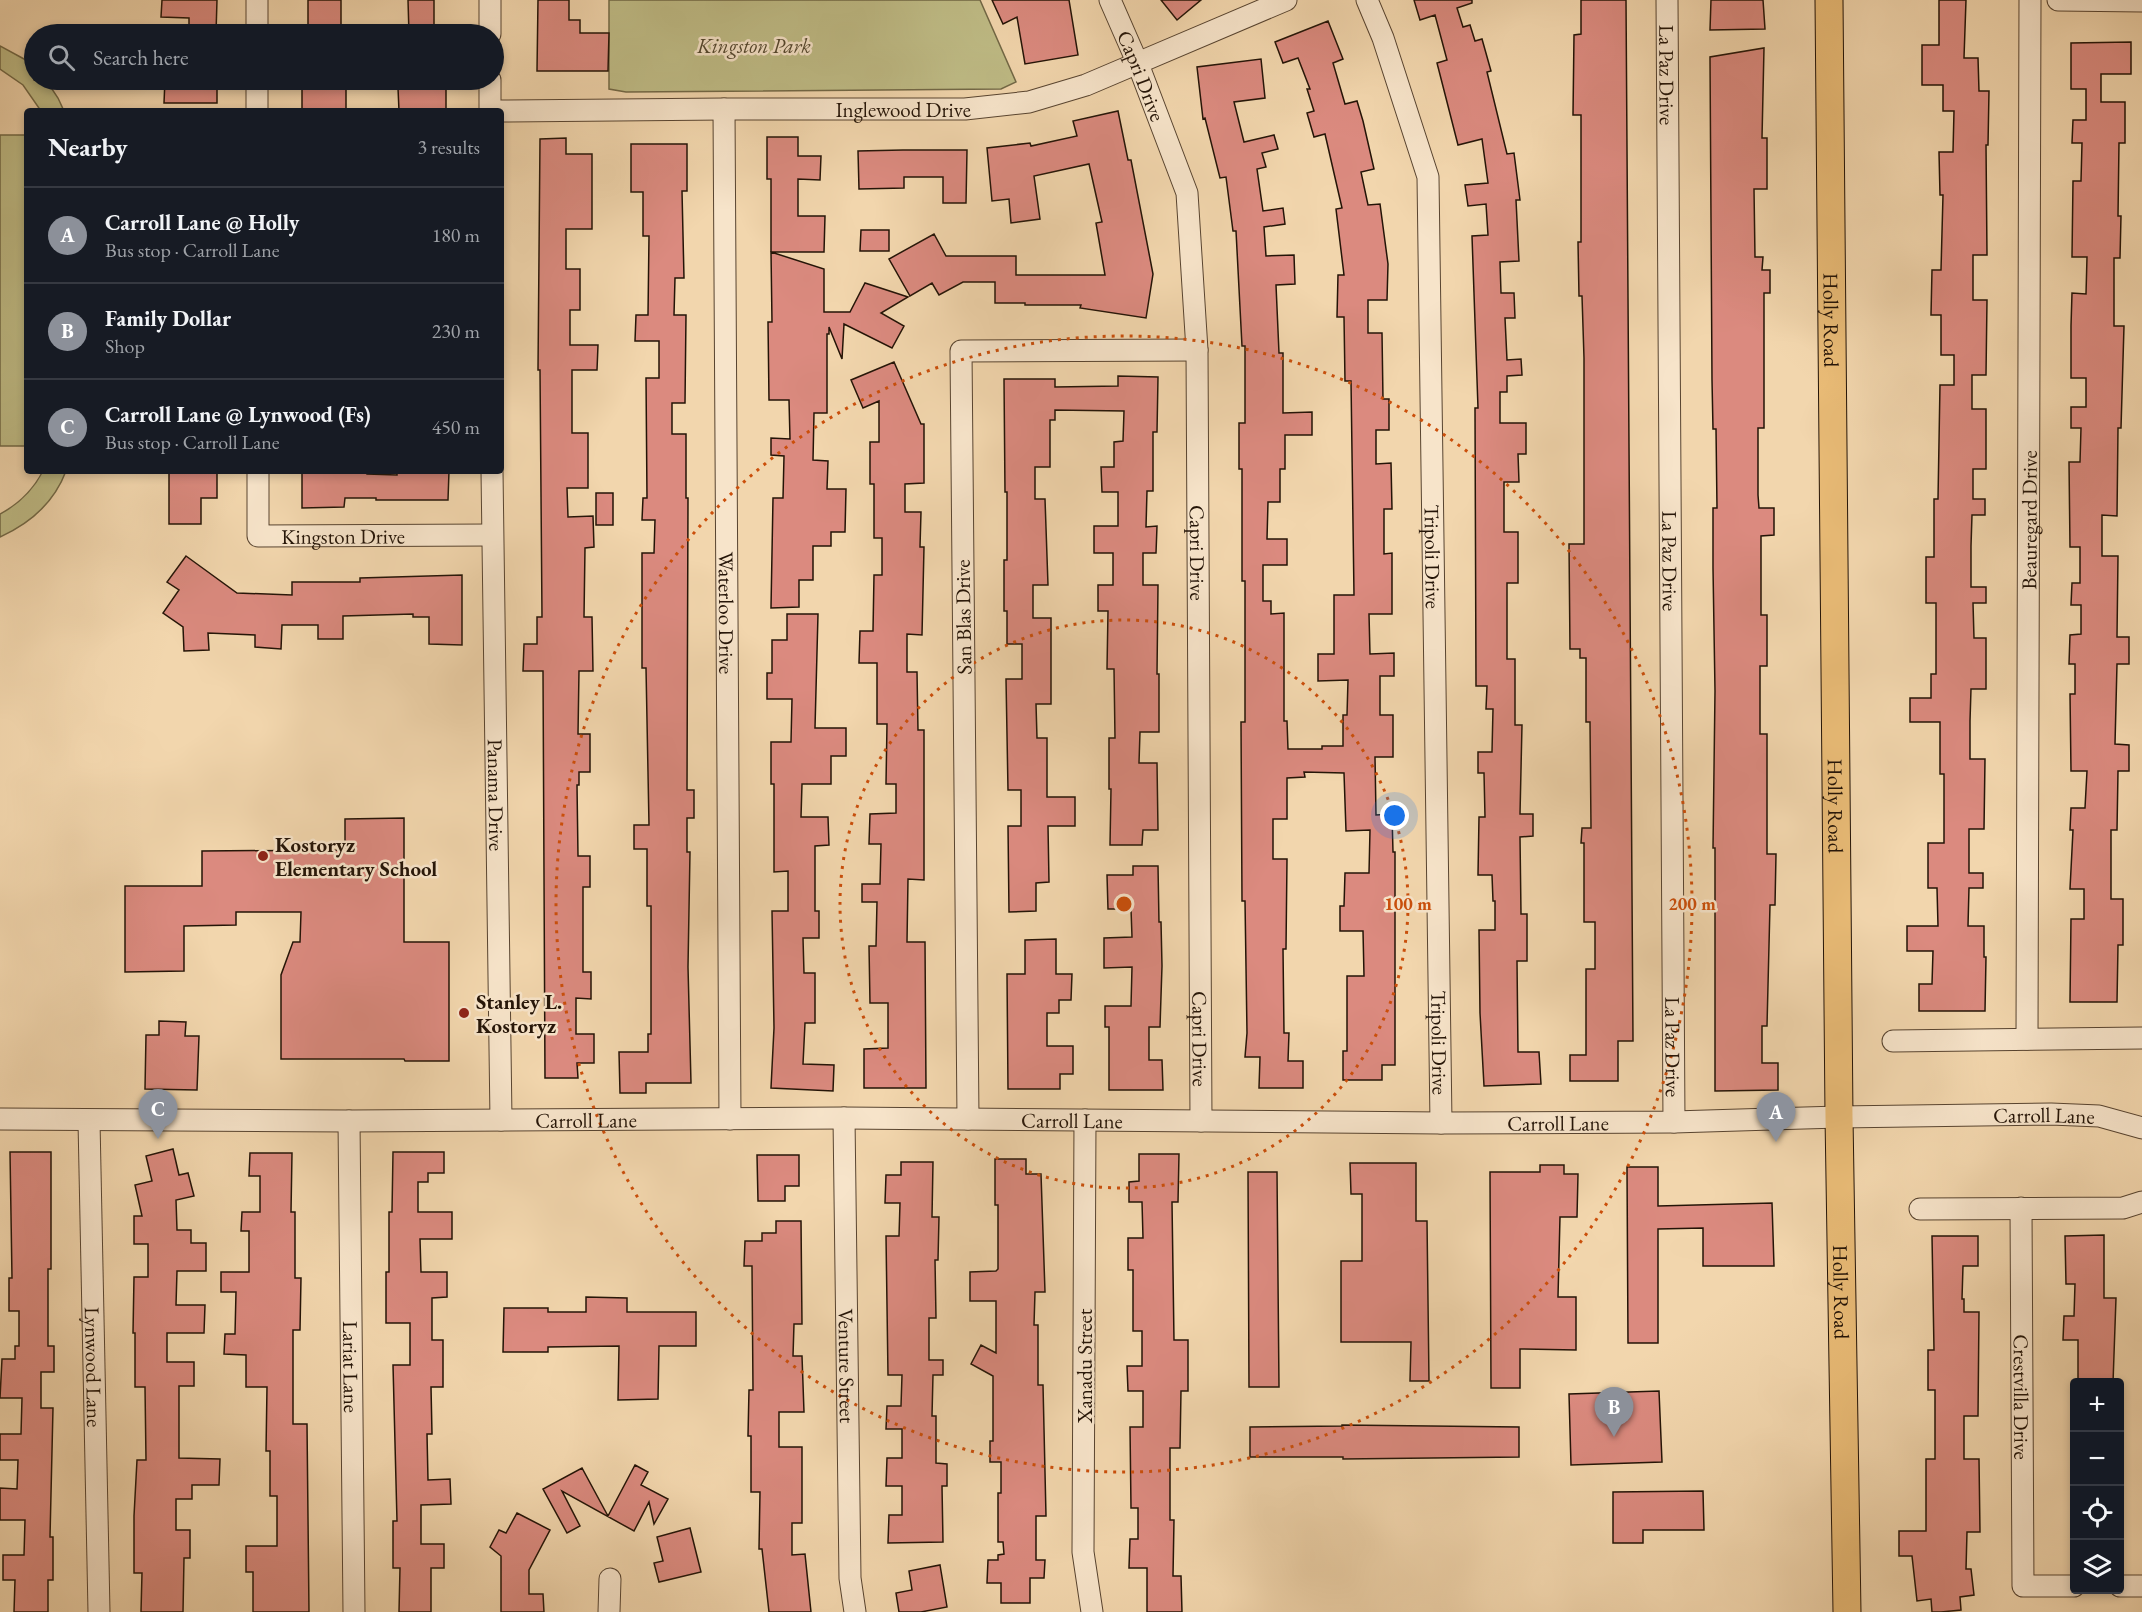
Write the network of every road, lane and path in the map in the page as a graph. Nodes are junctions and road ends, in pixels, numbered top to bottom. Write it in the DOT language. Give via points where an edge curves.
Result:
graph roads {
  1 [pos="257,0"];
  2 [pos="490,0"];
  3 [pos="1110,0"];
  4 [pos="1286,0"];
  5 [pos="1367,0"];
  6 [pos="1666,0"];
  7 [pos="1829,0"];
  8 [pos="2030,0"];
  9 [pos="2058,0"];
  10 [pos="2142,1"];
  11 [pos="257,24"];
  12 [pos="490,24"];
  13 [pos="1138,64"];
  14 [pos="257,90"];
  15 [pos="490,90"];
  16 [pos="257,108"];
  17 [pos="490,108"];
  18 [pos="724,109"];
  19 [pos="504,111"];
  20 [pos="1197,350"];
  21 [pos="258,474"];
  22 [pos="492,474"];
  23 [pos="492,535"];
  24 [pos="2142,1038"];
  25 [pos="2027,1039"];
  26 [pos="1893,1041"];
  27 [pos="1839,1117"];
  28 [pos="844,1118"];
  29 [pos="0,1119"];
  30 [pos="730,1119"];
  31 [pos="968,1119"];
  32 [pos="501,1120"];
  33 [pos="1085,1120"];
  34 [pos="89,1121"];
  35 [pos="350,1121"];
  36 [pos="1201,1121"];
  37 [pos="1674,1122"];
  38 [pos="1441,1123"];
  39 [pos="2142,1128"];
  40 [pos="2142,1202"];
  41 [pos="2021,1208"];
  42 [pos="1920,1209"];
  43 [pos="610,1579"];
  44 [pos="2070,1586"];
  45 [pos="2124,1586"];
  46 [pos="2142,1586"];
  47 [pos="99,1612"];
  48 [pos="354,1612"];
  49 [pos="609,1612"];
  50 [pos="855,1612"];
  51 [pos="1092,1612"];
  52 [pos="1847,1612"];
  1 -- 11 [label="street"];
  2 -- 12 [label="street"];
  3 -- 13 [label="street, Capri Drive"];
  4 -- 13 [label="street, Inglewood Drive"];
  5 -- 38 [label="street, Tripoli Drive" via="1428,177"];
  6 -- 37 [label="street, La Paz Drive"];
  7 -- 27 [label="main road, Holly Road"];
  8 -- 25 [label="street, Beauregard Drive"];
  9 -- 10 [label="street"];
  13 -- 18 [label="street, Inglewood Drive" via="1029,102 965,110"];
  13 -- 20 [label="street, Capri Drive" via="1187,192"];
  14 -- 16 [label="street"];
  15 -- 17 [label="street"];
  18 -- 19 [label="street, Inglewood Drive"];
  18 -- 30 [label="street, Waterloo Drive"];
  20 -- 31 [label="street, San Blas Drive" via="961,351"];
  20 -- 36 [label="street, Capri Drive"];
  21 -- 23 [label="street, Kingston Drive" via="258,536"];
  22 -- 23 [label="street, Panama Drive"];
  23 -- 32 [label="street, Panama Drive"];
  24 -- 25 [label="street"];
  25 -- 26 [label="street"];
  27 -- 37 [label="street, Carroll Lane"];
  27 -- 39 [label="street, Carroll Lane" via="2050,1114 2099,1116"];
  27 -- 52 [label="main road, Holly Road"];
  28 -- 30 [label="street, Carroll Lane"];
  28 -- 31 [label="street, Carroll Lane"];
  28 -- 50 [label="street, Venture Street" via="850,1578"];
  29 -- 34 [label="street, Carroll Lane"];
  30 -- 32 [label="street, Carroll Lane"];
  31 -- 33 [label="street, Carroll Lane"];
  32 -- 35 [label="street, Carroll Lane"];
  33 -- 36 [label="street, Carroll Lane"];
  33 -- 51 [label="street, Xanadu Street" via="1083,1552"];
  34 -- 35 [label="street, Carroll Lane"];
  34 -- 47 [label="street, Lynwood Lane"];
  35 -- 48 [label="street, Lariat Lane"];
  36 -- 38 [label="street, Carroll Lane"];
  37 -- 38 [label="street, Carroll Lane"];
  40 -- 41 [label="street" via="2123,1208"];
  41 -- 42 [label="street"];
  41 -- 44 [label="street, Crestvilla Drive" via="2023,1586"];
  43 -- 49 [label="street"];
  45 -- 46 [label="street"];
}
